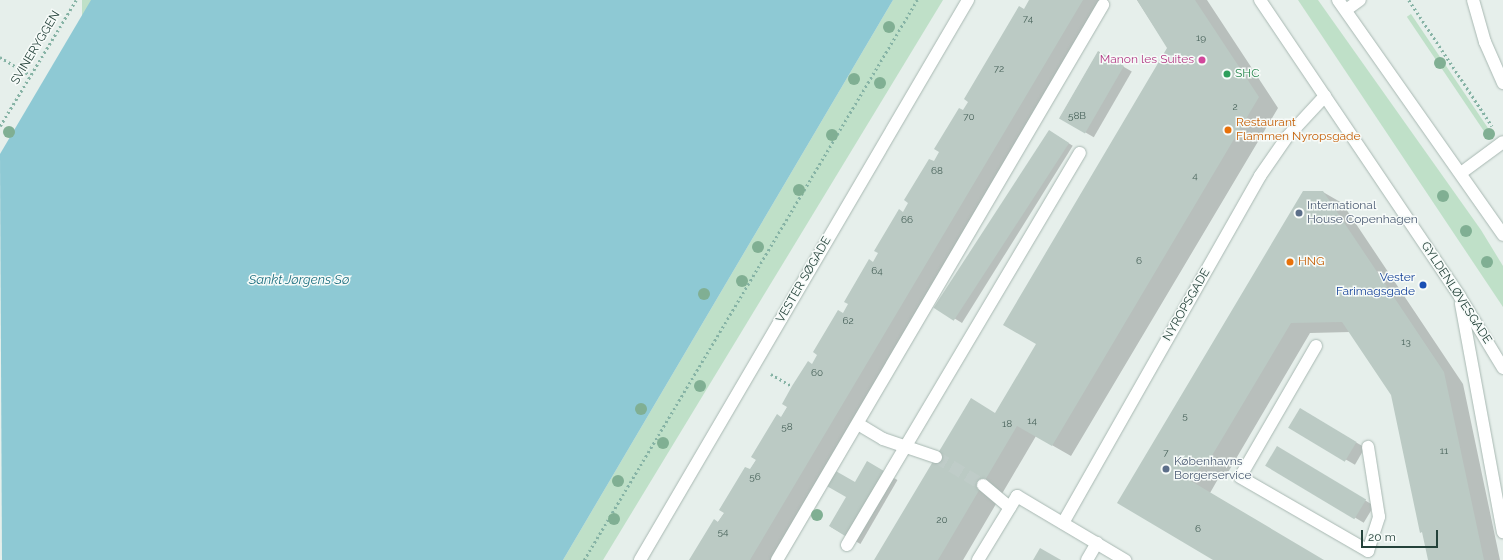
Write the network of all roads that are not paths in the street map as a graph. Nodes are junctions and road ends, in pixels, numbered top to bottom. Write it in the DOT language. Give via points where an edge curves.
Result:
graph roads {
  1 [pos="968,0"];
  2 [pos="1260,0"];
  3 [pos="1338,0"];
  4 [pos="1360,0"];
  5 [pos="1473,0"];
  6 [pos="1103,5"];
  7 [pos="1345,5"];
  8 [pos="1503,83"];
  9 [pos="1325,96"];
  10 [pos="1503,142"];
  11 [pos="1080,153"];
  12 [pos="1460,173"];
  13 [pos="1503,235"];
  14 [pos="1460,297"];
  15 [pos="1316,346"];
  16 [pos="1503,368"];
  17 [pos="858,424"];
  18 [pos="906,446"];
  19 [pos="1368,446"];
  20 [pos="936,457"];
  21 [pos="983,485"];
  22 [pos="1010,508"];
  23 [pos="1063,523"];
  24 [pos="1503,532"];
  25 [pos="1097,543"];
  26 [pos="847,545"];
  27 [pos="1367,556"];
  28 [pos="640,560"];
  29 [pos="777,560"];
  30 [pos="978,560"];
  31 [pos="1087,560"];
  32 [pos="1125,560"];
  1 -- 28 [label="street, VESTER SØGADE"];
  2 -- 9 [label="street, GYLDENLØVESGADE"];
  3 -- 7 [label="street"];
  4 -- 7 [label="street"];
  5 -- 8 [label="street" via="1485,42"];
  6 -- 17 [label="street"];
  7 -- 12 [label="street"];
  9 -- 14 [label="street, GYLDENLØVESGADE"];
  9 -- 23 [label="street, NYROPSGADE" via="1287,137 1260,176"];
  10 -- 12 [label="street"];
  11 -- 18 [label="street"];
  12 -- 13 [label="street"];
  14 -- 16 [label="street, GYLDENLØVESGADE"];
  14 -- 24 [label="street"];
  15 -- 27 [label="street" via="1240,477"];
  17 -- 18 [label="street" via="883,439"];
  17 -- 29 [label="street"];
  18 -- 20 [label="street"];
  18 -- 26 [label="street"];
  19 -- 27 [label="street" via="1379,517"];
  21 -- 22 [label="street"];
  22 -- 23 [label="street" via="1017,496"];
  22 -- 30 [label="street"];
  23 -- 25 [label="street"];
  25 -- 31 [label="street"];
  25 -- 32 [label="street"];
}
